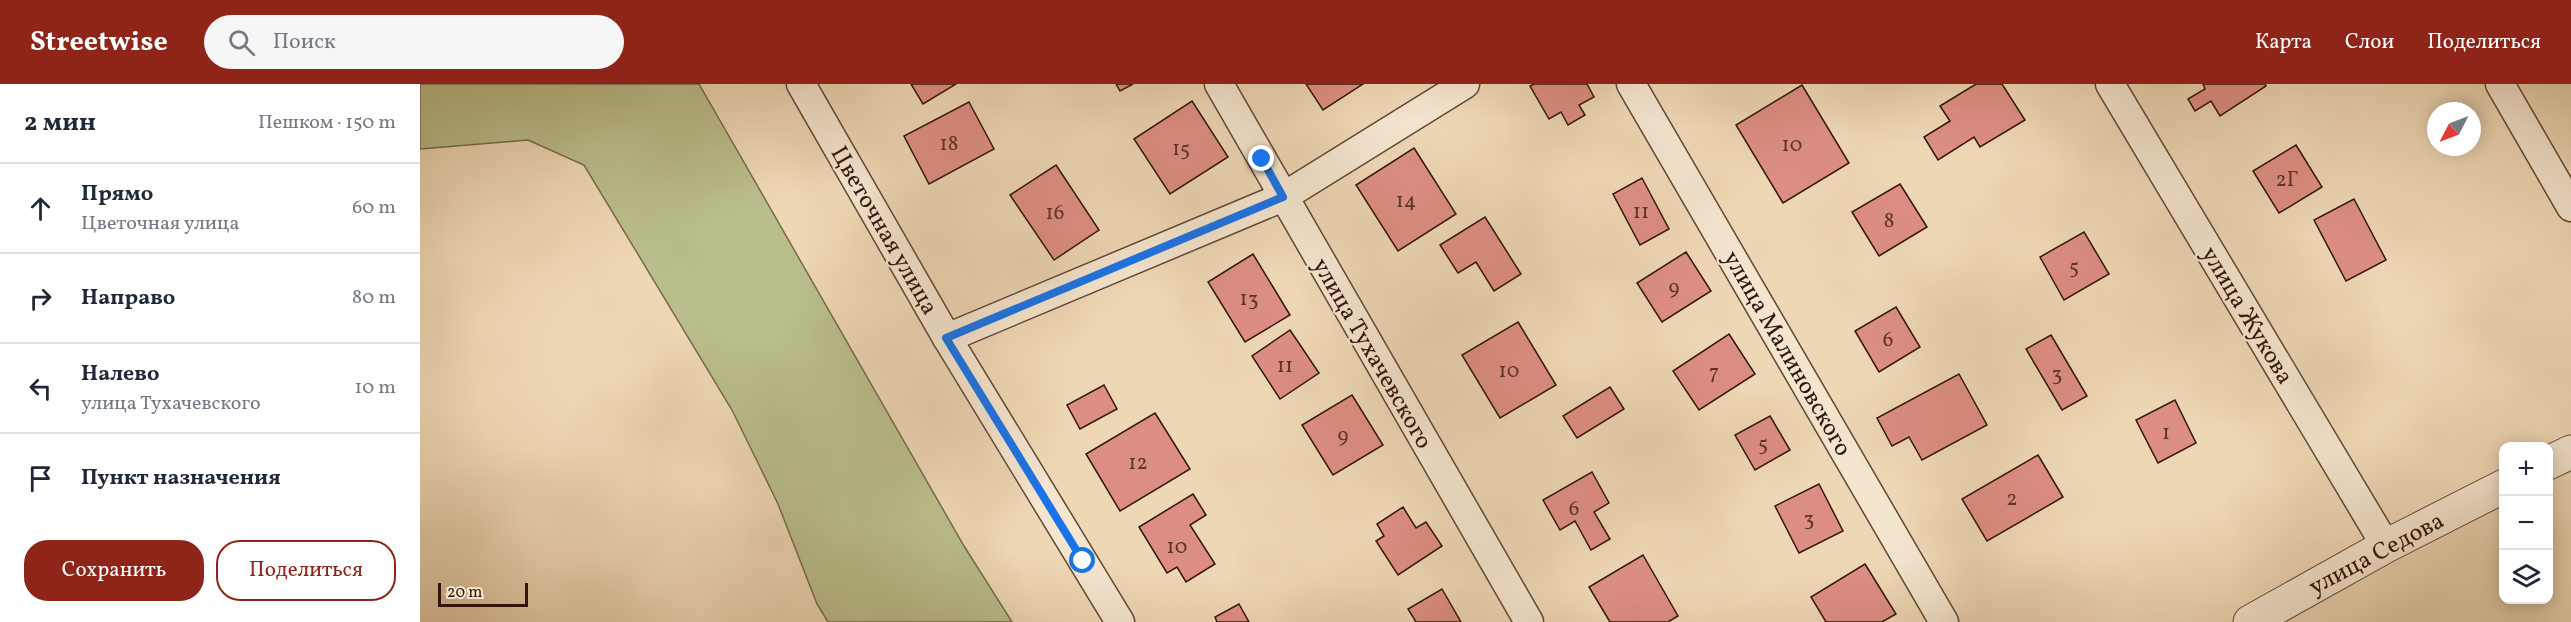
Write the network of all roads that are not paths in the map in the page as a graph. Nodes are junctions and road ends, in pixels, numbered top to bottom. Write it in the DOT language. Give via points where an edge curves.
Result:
graph roads {
  1 [pos="801,84"];
  2 [pos="1219,84"];
  3 [pos="1465,84"];
  4 [pos="1631,84"];
  5 [pos="2110,84"];
  6 [pos="2500,84"];
  7 [pos="1283,197"];
  8 [pos="2571,207"];
  9 [pos="946,338"];
  10 [pos="2571,452"];
  11 [pos="2553,461"];
  12 [pos="2499,489"];
  13 [pos="2386,546"];
  14 [pos="1120,622"];
  15 [pos="1529,622"];
  16 [pos="1944,622"];
  17 [pos="2250,622"];
  1 -- 9 [label="street, Цветочная улица"];
  2 -- 7 [label="street, улица Тухачевского"];
  3 -- 7 [label="street"];
  4 -- 16 [label="street, улица Малиновского"];
  5 -- 13 [label="street, улица Жукова"];
  6 -- 8 [label="street"];
  7 -- 9 [label="street"];
  7 -- 15 [label="street, улица Тухачевского"];
  9 -- 14 [label="street, Цветочная улица"];
  10 -- 11 [label="street"];
  12 -- 13 [label="street, улица Седова"];
  13 -- 17 [label="street, улица Седова"];
}
